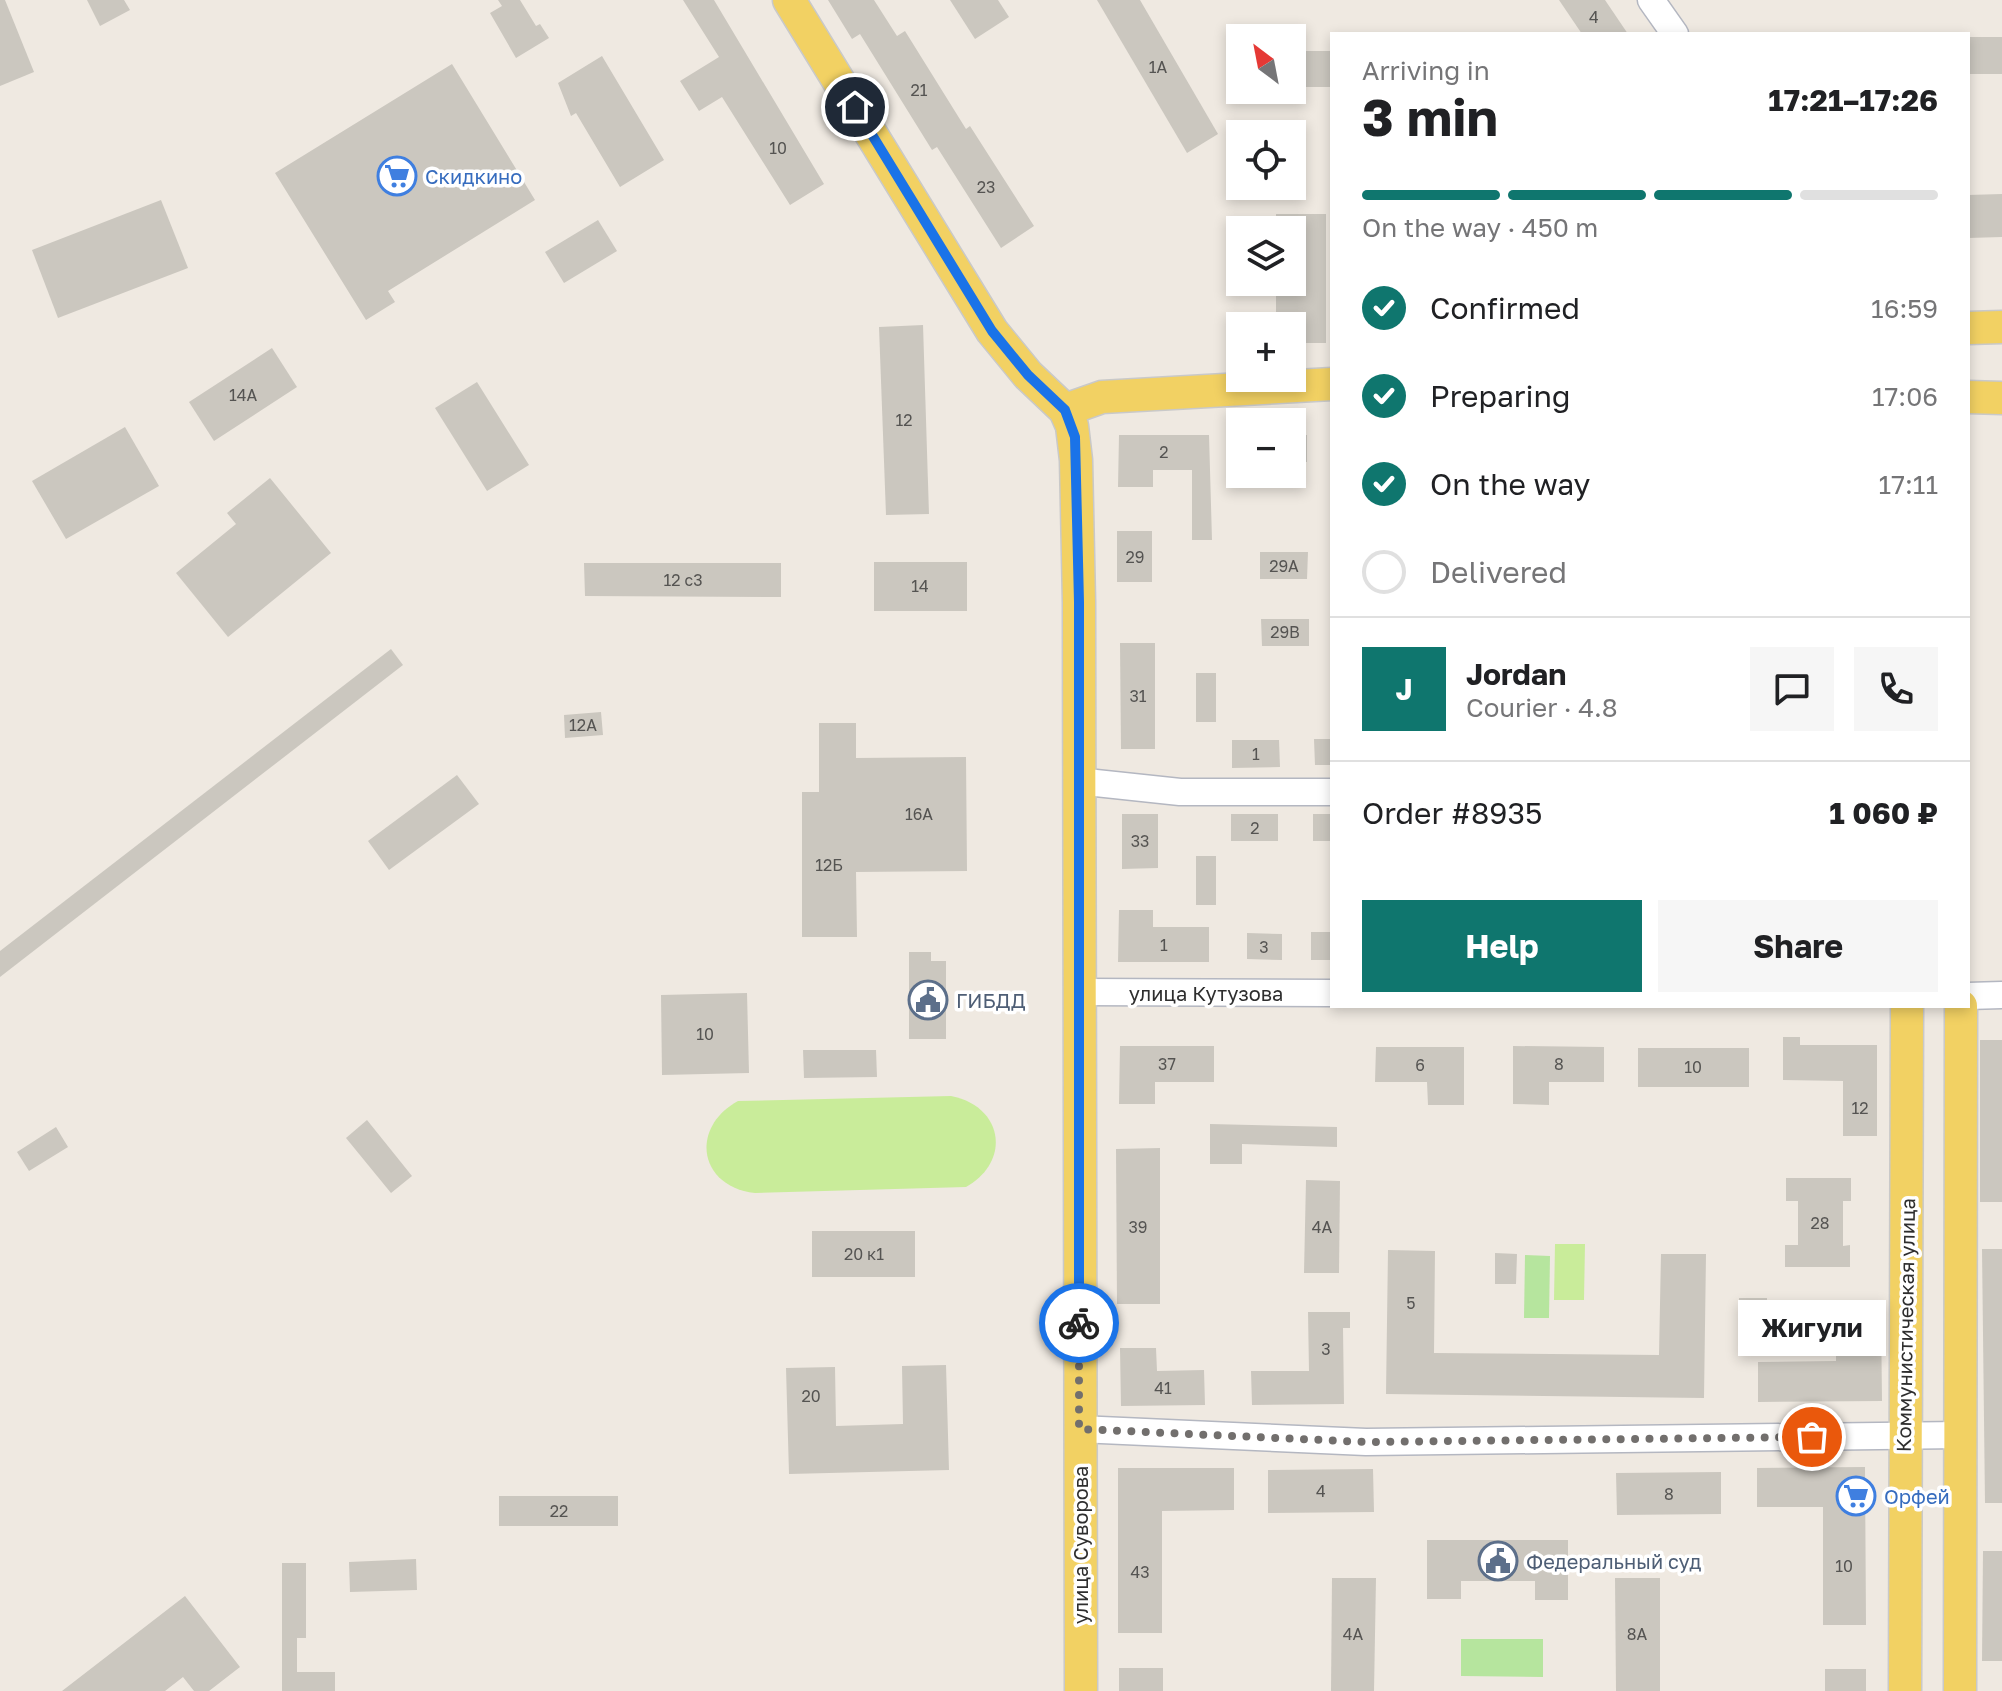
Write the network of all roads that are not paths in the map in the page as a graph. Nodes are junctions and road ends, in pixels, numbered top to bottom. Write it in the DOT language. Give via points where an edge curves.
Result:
graph roads {
  1 [pos="789,0"];
  2 [pos="1651,0"];
  3 [pos="1674,32"];
  4 [pos="1330,384"];
  5 [pos="1970,397"];
  6 [pos="2002,398"];
  7 [pos="1065,410"];
  8 [pos="1077,781"];
  9 [pos="1330,792"];
  10 [pos="1080,992"];
  11 [pos="1330,993"];
  12 [pos="2002,995"];
  13 [pos="1970,996"];
  14 [pos="1907,1008"];
  15 [pos="1961,1008"];
  16 [pos="1079,1429"];
  17 [pos="1903,1435"];
  18 [pos="1960,1435"];
  19 [pos="1081,1691"];
  20 [pos="1905,1691"];
  21 [pos="1960,1691"];
  1 -- 7 [label="main road" via="992,331"];
  2 -- 3 [label="street"];
  4 -- 7 [label="main road" via="1102,397"];
  5 -- 6 [label="main road"];
  7 -- 8 [label="main road, улица Суворова" via="1076,460"];
  8 -- 9 [label="street" via="1180,792"];
  8 -- 10 [label="main road, улица Суворова"];
  10 -- 11 [label="street, улица Кутузова"];
  10 -- 16 [label="main road, улица Суворова"];
  12 -- 13 [label="street"];
  14 -- 17 [label="main road, Коммунистическая улица"];
  15 -- 18 [label="main road"];
  16 -- 17 [label="street" via="1366,1442"];
  16 -- 19 [label="main road, улица Суворова"];
  17 -- 18 [label="street"];
  17 -- 20 [label="main road, Коммунистическая улица"];
  18 -- 21 [label="main road"];
}
